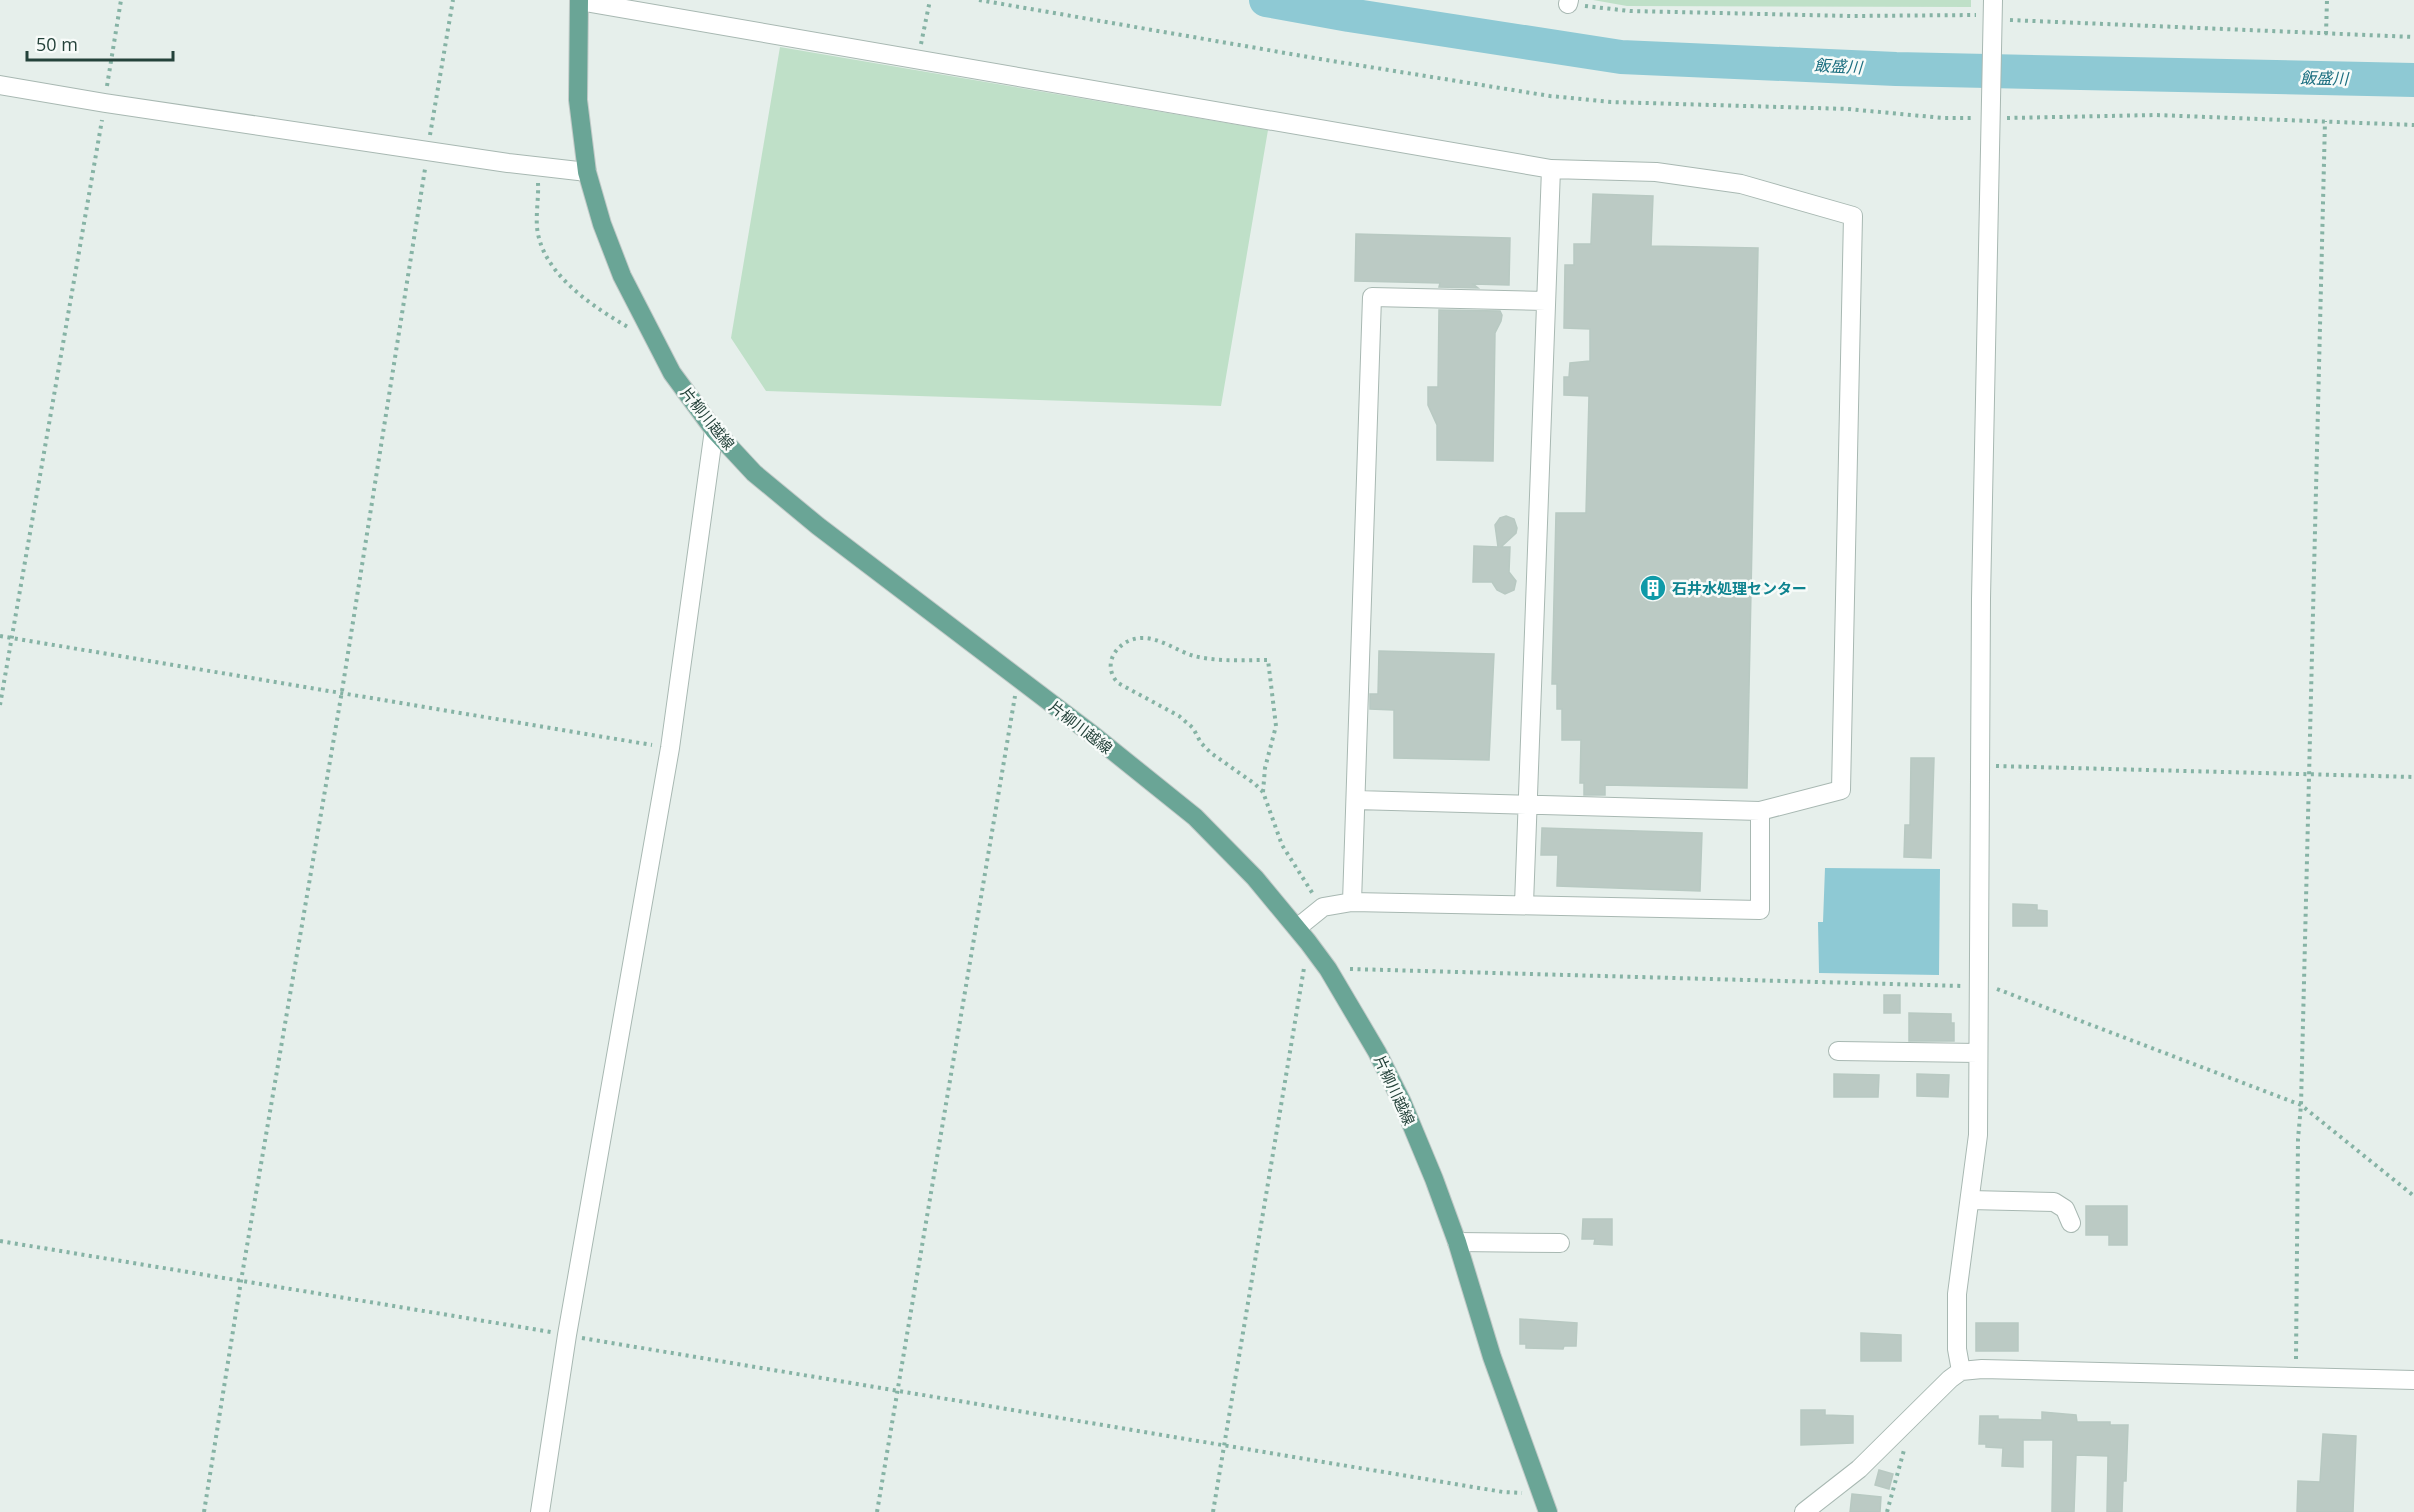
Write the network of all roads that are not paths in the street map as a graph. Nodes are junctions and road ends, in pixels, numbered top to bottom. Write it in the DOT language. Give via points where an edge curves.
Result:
graph roads {
  1 [pos="579,1"];
  2 [pos="1993,15"];
  3 [pos="0,85"];
  4 [pos="1551,169"];
  5 [pos="587,172"];
  6 [pos="1546,301"];
  7 [pos="714,430"];
  8 [pos="1356,800"];
  9 [pos="1528,806"];
  10 [pos="1760,811"];
  11 [pos="1352,902"];
  12 [pos="1524,904"];
  13 [pos="1303,935"];
  14 [pos="1838,1051"];
  15 [pos="1978,1053"];
  16 [pos="1970,1200"];
  17 [pos="2071,1222"];
  18 [pos="1457,1242"];
  19 [pos="1560,1243"];
  20 [pos="1961,1371"];
  21 [pos="2414,1380"];
  22 [pos="540,1512"];
  23 [pos="1548,1512"];
  24 [pos="1804,1512"];
  1 -- 4 [label="street"];
  1 -- 5 [label="main road, 片柳川越線" via="578,100"];
  2 -- 15 [label="street" via="1981,587"];
  3 -- 5 [label="street"];
  4 -- 6 [label="street"];
  4 -- 10 [label="street" via="1656,172 1741,183 1853,216 1841,790"];
  5 -- 7 [label="main road, 片柳川越線" via="622,276 651,336 672,373"];
  6 -- 8 [label="street" via="1372,297"];
  6 -- 9 [label="street"];
  7 -- 13 [label="main road, 片柳川越線" via="754,473 818,526 1195,818 1255,878"];
  7 -- 22 [label="street" via="670,748 567,1335"];
  8 -- 9 [label="street"];
  8 -- 11 [label="street"];
  9 -- 10 [label="street"];
  9 -- 12 [label="street"];
  10 -- 12 [label="street" via="1760,910"];
  11 -- 12 [label="street"];
  11 -- 13 [label="street" via="1323,907"];
  13 -- 18 [label="main road, 片柳川越線" via="1377,1052 1402,1102"];
  14 -- 15 [label="street"];
  15 -- 16 [label="street" via="1978,1135"];
  16 -- 17 [label="street" via="2054,1202 2065,1209"];
  16 -- 20 [label="street" via="1957,1294"];
  18 -- 19 [label="street"];
  18 -- 23 [label="main road, 片柳川越線" via="1492,1357"];
  20 -- 21 [label="street"];
  20 -- 24 [label="street" via="1859,1469"];
}
